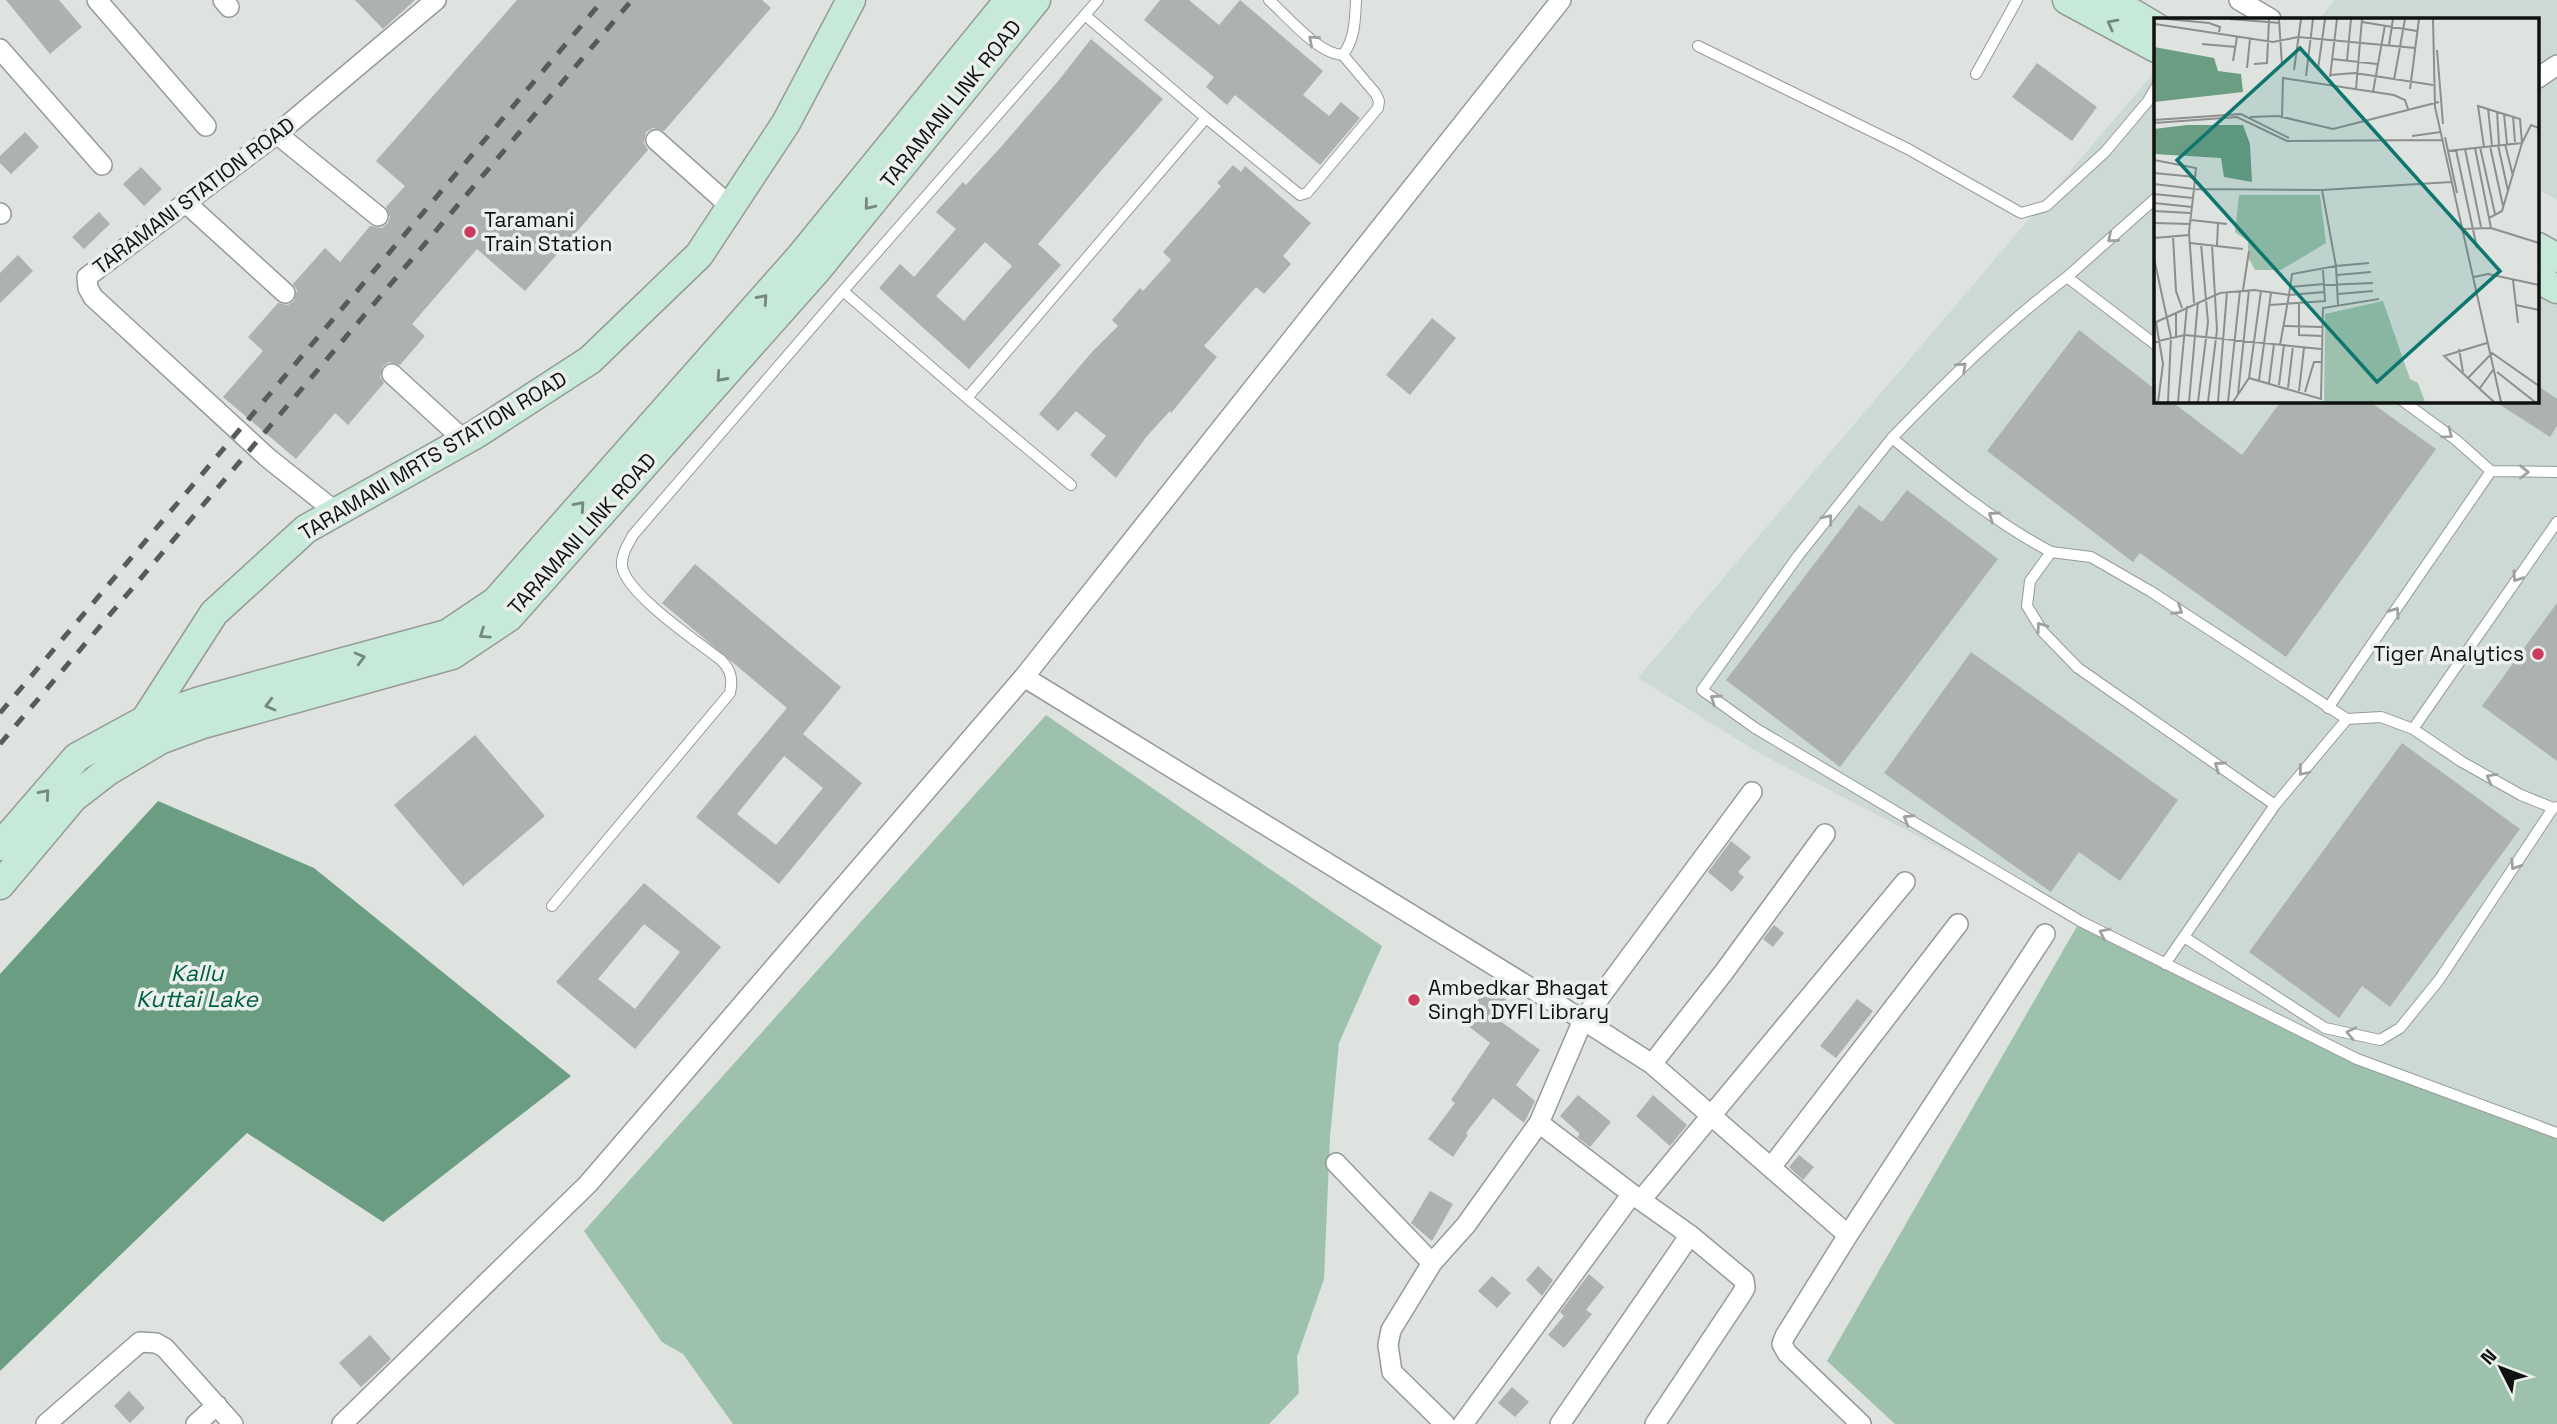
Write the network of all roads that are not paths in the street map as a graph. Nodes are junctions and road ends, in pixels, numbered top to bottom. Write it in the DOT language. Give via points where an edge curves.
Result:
graph roads {
  1 [pos="96,0"];
  2 [pos="436,0"];
  3 [pos="851,0"];
  4 [pos="1009,0"];
  5 [pos="1036,0"];
  6 [pos="1098,0"];
  7 [pos="1269,0"];
  8 [pos="1356,0"];
  9 [pos="1561,0"];
  10 [pos="2017,0"];
  11 [pos="2110,0"];
  12 [pos="2239,0"];
  13 [pos="2072,1"];
  14 [pos="1086,16"];
  15 [pos="2269,18"];
  16 [pos="2154,26"];
  17 [pos="1698,46"];
  18 [pos="2154,47"];
  19 [pos="0,49"];
  20 [pos="1343,55"];
  21 [pos="2557,65"];
  22 [pos="1976,74"];
  23 [pos="2540,77"];
  24 [pos="2154,91"];
  25 [pos="1206,118"];
  26 [pos="206,126"];
  27 [pos="277,134"];
  28 [pos="656,140"];
  29 [pos="102,165"];
  30 [pos="2154,200"];
  31 [pos="185,202"];
  32 [pos="731,207"];
  33 [pos="378,216"];
  34 [pos="2540,248"];
  35 [pos="2557,258"];
  36 [pos="2067,277"];
  37 [pos="2540,280"];
  38 [pos="2557,289"];
  39 [pos="844,291"];
  40 [pos="285,293"];
  41 [pos="2154,343"];
  42 [pos="392,374"];
  43 [pos="967,398"];
  44 [pos="2404,402"];
  45 [pos="1892,438"];
  46 [pos="465,441"];
  47 [pos="2491,471"];
  48 [pos="2557,472"];
  49 [pos="1071,485"];
  50 [pos="336,512"];
  51 [pos="2557,522"];
  52 [pos="2051,552"];
  53 [pos="1024,677"];
  54 [pos="2328,708"];
  55 [pos="2347,719"];
  56 [pos="2413,729"];
  57 [pos="152,730"];
  58 [pos="1752,792"];
  59 [pos="2275,805"];
  60 [pos="2555,808"];
  61 [pos="1825,834"];
  62 [pos="0,846"];
  63 [pos="1905,882"];
  64 [pos="0,885"];
  65 [pos="552,905"];
  66 [pos="1958,924"];
  67 [pos="2045,934"];
  68 [pos="2184,937"];
  69 [pos="2165,964"];
  70 [pos="1583,1020"];
  71 [pos="1652,1064"];
  72 [pos="1710,1116"];
  73 [pos="1539,1123"];
  74 [pos="2557,1133"];
  75 [pos="1336,1163"];
  76 [pos="1772,1166"];
  77 [pos="1636,1197"];
  78 [pos="1690,1235"];
  79 [pos="1847,1235"];
  80 [pos="1432,1263"];
  81 [pos="217,1405"];
  82 [pos="46,1424"];
  83 [pos="195,1424"];
  84 [pos="233,1424"];
  85 [pos="342,1424"];
  86 [pos="1445,1424"];
  87 [pos="1463,1424"];
  88 [pos="1560,1424"];
  89 [pos="1655,1424"];
  90 [pos="1861,1424"];
  1 -- 26 [label="street"];
  2 -- 27 [label="street, TARAMANI STATION ROAD"];
  3 -- 32 [label="street, TARAMANI MRTS STATION ROAD" via="786,124"];
  57 -- 4 [label="street, TARAMANI LINK ROAD, one-way" via="200,701 447,634 496,601 800,257"];
  5 -- 57 [label="street, TARAMANI LINK ROAD, one-way" via="817,270 509,617 452,655 202,724"];
  6 -- 14 [label="lane"];
  20 -- 7 [label="lane, one-way" via="1319,46"];
  8 -- 20 [label="lane" via="1355,28"];
  9 -- 53 [label="street"];
  10 -- 22 [label="lane"];
  11 -- 16 [label="street"];
  12 -- 15 [label="street"];
  18 -- 13 [label="street, one-way"];
  14 -- 25 [label="lane"];
  14 -- 39 [label="lane"];
  17 -- 24 [label="lane" via="1908,149 2021,213 2046,206 2113,142"];
  19 -- 29 [label="street"];
  20 -- 25 [label="lane" via="1376,94 1378,108 1303,195"];
  21 -- 23 [label="street"];
  25 -- 43 [label="lane"];
  27 -- 31 [label="street, TARAMANI STATION ROAD"];
  27 -- 33 [label="street"];
  28 -- 32 [label="street"];
  30 -- 36 [label="lane, one-way"];
  31 -- 40 [label="street"];
  31 -- 50 [label="street, TARAMANI STATION ROAD" via="87,277 88,288 268,458"];
  32 -- 46 [label="street, TARAMANI MRTS STATION ROAD" via="699,255 590,360"];
  34 -- 35 [label="street"];
  36 -- 41 [label="lane"];
  45 -- 36 [label="lane, one-way" via="2031,304"];
  37 -- 38 [label="street"];
  39 -- 43 [label="lane"];
  39 -- 65 [label="lane" via="633,535 623,554 628,582 727,666 730,693"];
  42 -- 46 [label="street"];
  43 -- 49 [label="lane"];
  44 -- 47 [label="lane, one-way"];
  52 -- 45 [label="lane, one-way" via="1951,487"];
  69 -- 45 [label="lane, one-way" via="2080,921 1755,727 1702,690 1798,556"];
  46 -- 50 [label="street, TARAMANI MRTS STATION ROAD"];
  47 -- 48 [label="lane, one-way"];
  54 -- 47 [label="lane, one-way"];
  50 -- 57 [label="street, TARAMANI MRTS STATION ROAD" via="306,529 214,613"];
  51 -- 56 [label="lane, one-way"];
  52 -- 54 [label="lane, one-way" via="2091,557"];
  59 -- 52 [label="lane, one-way" via="2078,668 2043,632 2027,606 2030,582"];
  53 -- 70 [label="street"];
  53 -- 85 [label="street" via="587,1184"];
  54 -- 55 [label="lane"];
  55 -- 56 [label="lane" via="2381,718"];
  55 -- 59 [label="lane, one-way"];
  60 -- 56 [label="lane, one-way" via="2521,795"];
  62 -- 57 [label="street, TARAMANI LINK ROAD, one-way" via="77,757"];
  57 -- 64 [label="street, TARAMANI LINK ROAD" via="73,798"];
  58 -- 70 [label="street"];
  59 -- 68 [label="lane"];
  60 -- 68 [label="lane, one-way" via="2439,980 2400,1028 2380,1040 2325,1028"];
  61 -- 71 [label="street"];
  63 -- 72 [label="street"];
  66 -- 76 [label="street"];
  67 -- 79 [label="street"];
  68 -- 69 [label="lane"];
  69 -- 74 [label="lane" via="2357,1059"];
  70 -- 71 [label="street"];
  70 -- 73 [label="street"];
  71 -- 72 [label="street"];
  72 -- 76 [label="street"];
  72 -- 77 [label="street"];
  73 -- 77 [label="street"];
  73 -- 80 [label="street" via="1466,1225"];
  75 -- 80 [label="street"];
  76 -- 79 [label="street"];
  77 -- 78 [label="street"];
  77 -- 87 [label="street"];
  78 -- 88 [label="street"];
  78 -- 89 [label="street" via="1738,1273 1745,1288"];
  79 -- 90 [label="street" via="1782,1344"];
  80 -- 86 [label="street" via="1391,1330 1389,1360 1392,1372"];
  81 -- 82 [label="street" via="165,1348 148,1341 140,1342"];
  81 -- 83 [label="street"];
  81 -- 84 [label="street"];
}
